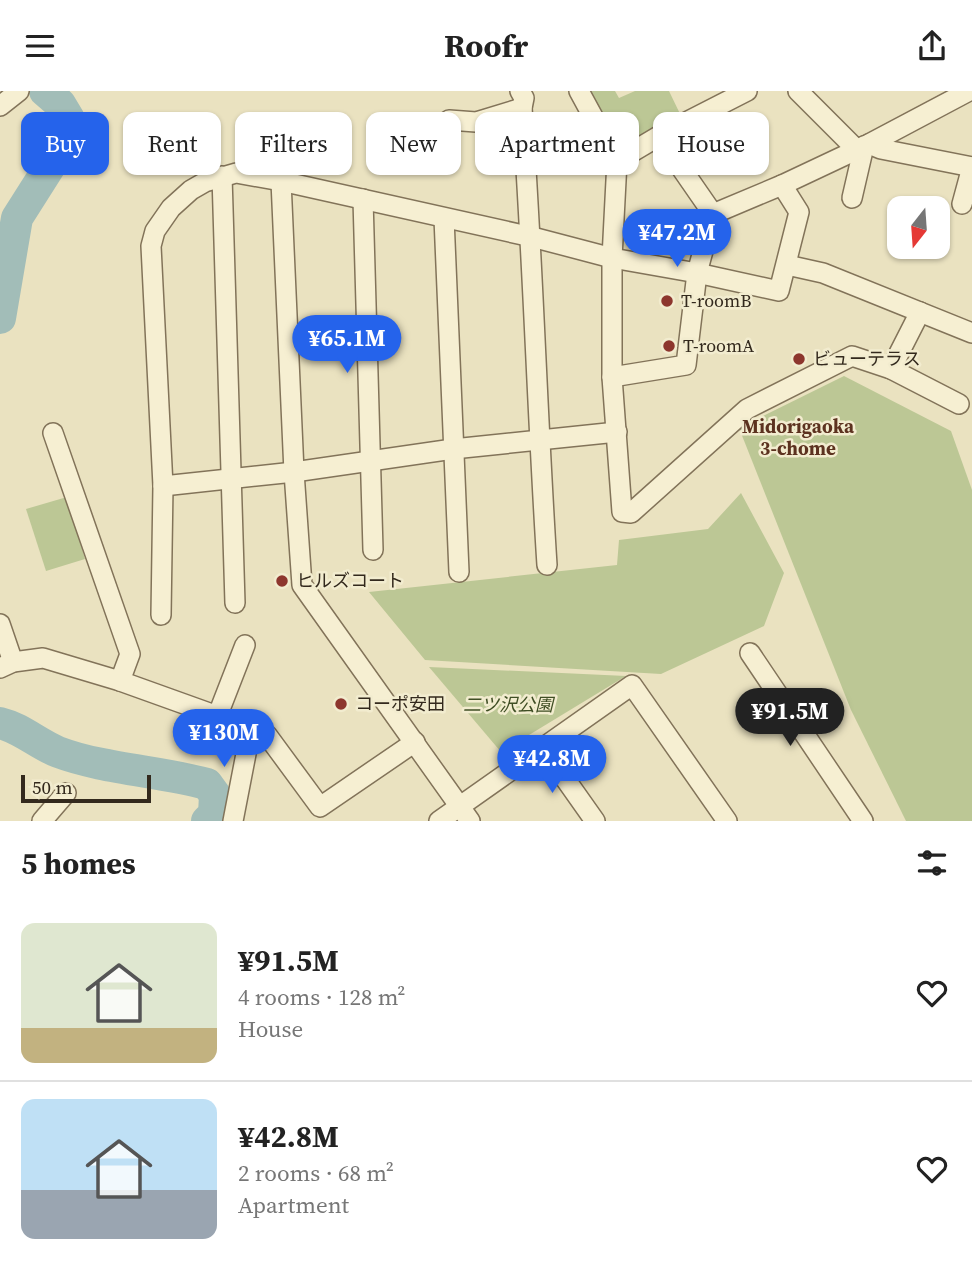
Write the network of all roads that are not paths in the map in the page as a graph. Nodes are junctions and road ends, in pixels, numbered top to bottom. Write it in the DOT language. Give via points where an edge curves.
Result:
graph roads {
  1 [pos="19,91"];
  2 [pos="579,91"];
  3 [pos="747,91"];
  4 [pos="798,91"];
  5 [pos="969,91"];
  6 [pos="525,97"];
  7 [pos="0,106"];
  8 [pos="590,112"];
  9 [pos="706,112"];
  10 [pos="461,120"];
  11 [pos="863,146"];
  12 [pos="972,167"];
  13 [pos="616,175"];
  14 [pos="686,175"];
  15 [pos="222,176"];
  16 [pos="281,181"];
  17 [pos="782,185"];
  18 [pos="852,198"];
  19 [pos="363,199"];
  20 [pos="962,204"];
  21 [pos="713,214"];
  22 [pos="444,218"];
  23 [pos="532,237"];
  24 [pos="612,258"];
  25 [pos="787,265"];
  26 [pos="697,273"];
  27 [pos="920,312"];
  28 [pos="972,333"];
  29 [pos="891,369"];
  30 [pos="612,377"];
  31 [pos="959,404"];
  32 [pos="617,432"];
  33 [pos="53,433"];
  34 [pos="539,440"];
  35 [pos="453,449"];
  36 [pos="369,460"];
  37 [pos="294,472"];
  38 [pos="230,478"];
  39 [pos="163,486"];
  40 [pos="373,550"];
  41 [pos="547,565"];
  42 [pos="459,572"];
  43 [pos="235,603"];
  44 [pos="161,615"];
  45 [pos="0,624"];
  46 [pos="245,645"];
  47 [pos="750,653"];
  48 [pos="7,665"];
  49 [pos="120,681"];
  50 [pos="217,717"];
  51 [pos="251,728"];
  52 [pos="415,742"];
  53 [pos="542,746"];
  54 [pos="66,793"];
  55 [pos="465,814"];
  56 [pos="42,821"];
  57 [pos="233,821"];
  58 [pos="439,821"];
  59 [pos="595,821"];
  60 [pos="727,821"];
  61 [pos="863,821"];
  1 -- 7 [label="street"];
  2 -- 8 [label="street"];
  3 -- 9 [label="street"];
  4 -- 11 [label="street"];
  5 -- 11 [label="street"];
  6 -- 10 [label="street" via="476,121"];
  6 -- 23 [label="street"];
  11 -- 12 [label="street"];
  11 -- 17 [label="street"];
  11 -- 18 [label="street"];
  12 -- 20 [label="street"];
  13 -- 24 [label="street"];
  14 -- 21 [label="street"];
  15 -- 16 [label="street" via="236,173"];
  15 -- 38 [label="street"];
  15 -- 39 [label="street" via="191,190 171,208 151,246"];
  16 -- 19 [label="street"];
  16 -- 37 [label="street"];
  17 -- 21 [label="street"];
  17 -- 25 [label="street" via="799,212"];
  19 -- 22 [label="street"];
  19 -- 36 [label="street"];
  21 -- 26 [label="street"];
  22 -- 23 [label="street"];
  22 -- 35 [label="street"];
  23 -- 24 [label="street"];
  23 -- 34 [label="street"];
  24 -- 26 [label="street"];
  24 -- 30 [label="street"];
  25 -- 26 [label="street" via="779,291"];
  25 -- 27 [label="street" via="823,273"];
  26 -- 30 [label="street" via="686,365"];
  27 -- 28 [label="street"];
  27 -- 29 [label="street"];
  29 -- 31 [label="street"];
  29 -- 32 [label="street" via="852,356 747,409 631,513 622,512"];
  30 -- 32 [label="street"];
  32 -- 34 [label="street"];
  33 -- 49 [label="street" via="130,654"];
  34 -- 35 [label="street"];
  34 -- 41 [label="street"];
  35 -- 36 [label="street"];
  35 -- 42 [label="street"];
  36 -- 37 [label="street"];
  36 -- 40 [label="street"];
  37 -- 38 [label="street"];
  37 -- 52 [label="street" via="302,585"];
  38 -- 39 [label="street"];
  38 -- 43 [label="street"];
  39 -- 44 [label="street"];
  45 -- 48 [label="street"];
  46 -- 50 [label="street"];
  47 -- 61 [label="street"];
  48 -- 49 [label="street" via="43,658"];
  49 -- 50 [label="street"];
  50 -- 51 [label="street"];
  51 -- 52 [label="street" via="267,736 320,807"];
  51 -- 57 [label="street"];
  52 -- 55 [label="street"];
  53 -- 55 [label="street"];
  53 -- 59 [label="street"];
  53 -- 60 [label="street" via="632,685"];
  54 -- 56 [label="street"];
  55 -- 58 [label="street"];
}
